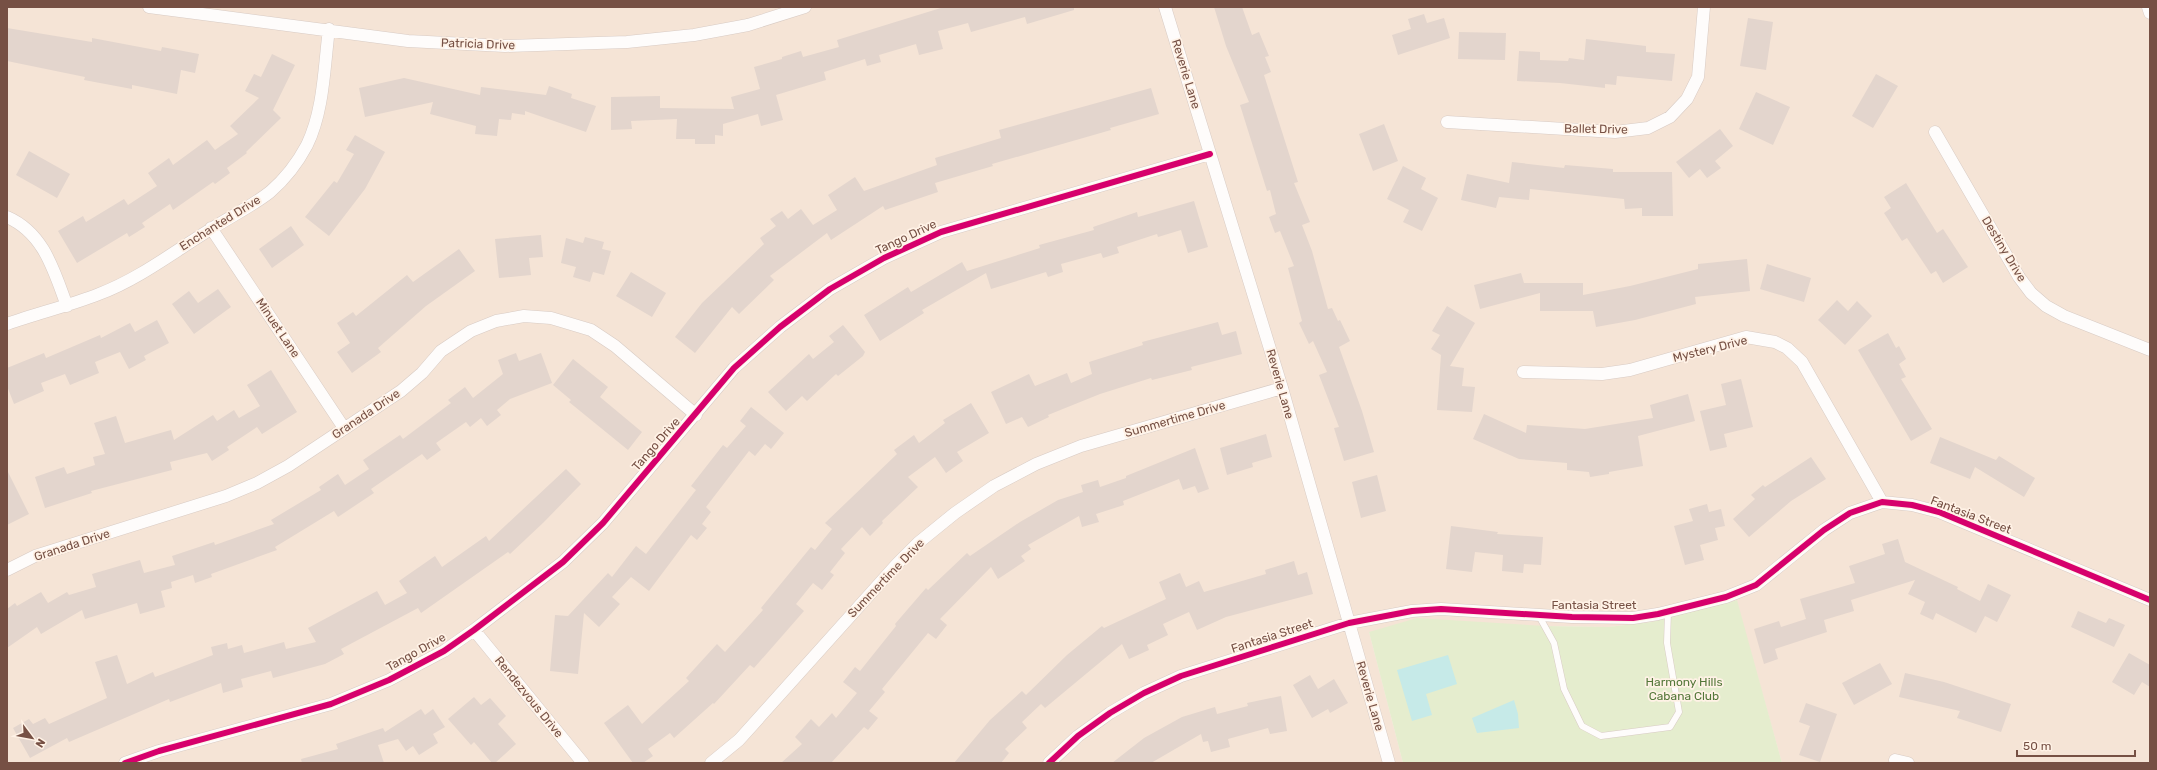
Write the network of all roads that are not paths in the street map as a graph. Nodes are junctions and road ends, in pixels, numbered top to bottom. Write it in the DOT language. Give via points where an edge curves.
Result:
graph roads {
  1 [pos="149,7"];
  2 [pos="805,7"];
  3 [pos="1165,7"];
  4 [pos="1704,7"];
  5 [pos="2148,7"];
  6 [pos="780,11"];
  7 [pos="2150,13"];
  8 [pos="329,29"];
  9 [pos="1447,122"];
  10 [pos="1935,132"];
  11 [pos="1210,154"];
  12 [pos="7,217"];
  13 [pos="211,228"];
  14 [pos="68,306"];
  15 [pos="7,324"];
  16 [pos="2150,350"];
  17 [pos="1523,372"];
  18 [pos="1282,388"];
  19 [pos="696,415"];
  20 [pos="344,428"];
  21 [pos="1882,502"];
  22 [pos="7,570"];
  23 [pos="2150,600"];
  24 [pos="1668,612"];
  25 [pos="1539,616"];
  26 [pos="1348,623"];
  27 [pos="474,630"];
  28 [pos="1895,760"];
  29 [pos="125,763"];
  30 [pos="583,763"];
  31 [pos="711,763"];
  32 [pos="1050,763"];
  33 [pos="1389,763"];
  34 [pos="1908,763"];
  1 -- 8 [label="street, Patricia Drive"];
  2 -- 6 [label="street, Patricia Drive"];
  3 -- 11 [label="street, Reverie Lane"];
  4 -- 9 [label="street, Ballet Drive" via="1698,77 1687,99 1670,117 1648,128 1615,132"];
  5 -- 7 [label="street"];
  6 -- 8 [label="street, Patricia Drive" via="748,25 694,35 627,42 505,46 408,41"];
  8 -- 13 [label="street, Enchanted Drive" via="317,117 307,145 291,170 270,192"];
  10 -- 16 [label="street, Destiny Drive" via="2031,293 2046,306 2064,316"];
  11 -- 18 [label="street, Reverie Lane"];
  11 -- 19 [label="street, Tango Drive" via="941,232 884,258 830,289 780,327 734,368"];
  12 -- 14 [label="street" via="17,221 32,233 49,256"];
  13 -- 14 [label="street, Enchanted Drive" via="132,278 101,294"];
  13 -- 20 [label="street, Minuet Lane"];
  14 -- 15 [label="street, Enchanted Drive"];
  17 -- 21 [label="street, Mystery Drive" via="1602,374 1630,370 1746,337 1775,342 1787,348 1802,362"];
  18 -- 26 [label="street, Reverie Lane"];
  18 -- 31 [label="street, Summertime Drive" via="1081,446 1036,464 994,486 918,543 739,740"];
  19 -- 20 [label="street, Granada Drive" via="614,346 591,330 551,318 524,316 496,321 471,330 440,351 422,373 401,391"];
  19 -- 27 [label="street, Tango Drive" via="603,523 569,556"];
  20 -- 22 [label="street, Granada Drive" via="288,466 257,483 226,496 35,556"];
  21 -- 23 [label="street, Fantasia Street" via="1912,505 1939,512"];
  21 -- 24 [label="street, Fantasia Street" via="1850,513 1824,530 1756,585 1726,597"];
  24 -- 25 [label="street, Fantasia Street" via="1633,618"];
  24 -- 25 [label="lane" via="1667,643 1679,712 1670,727 1601,736 1582,726 1564,689 1554,643"];
  25 -- 26 [label="street, Fantasia Street" via="1441,609 1412,611"];
  26 -- 32 [label="street, Fantasia Street" via="1181,676 1144,692 1110,712 1078,736"];
  26 -- 33 [label="street, Reverie Lane"];
  27 -- 29 [label="street, Tango Drive" via="444,651 389,680 331,704 159,751"];
  27 -- 30 [label="street, Rendezvous Drive"];
  28 -- 34 [label="street"];
}
